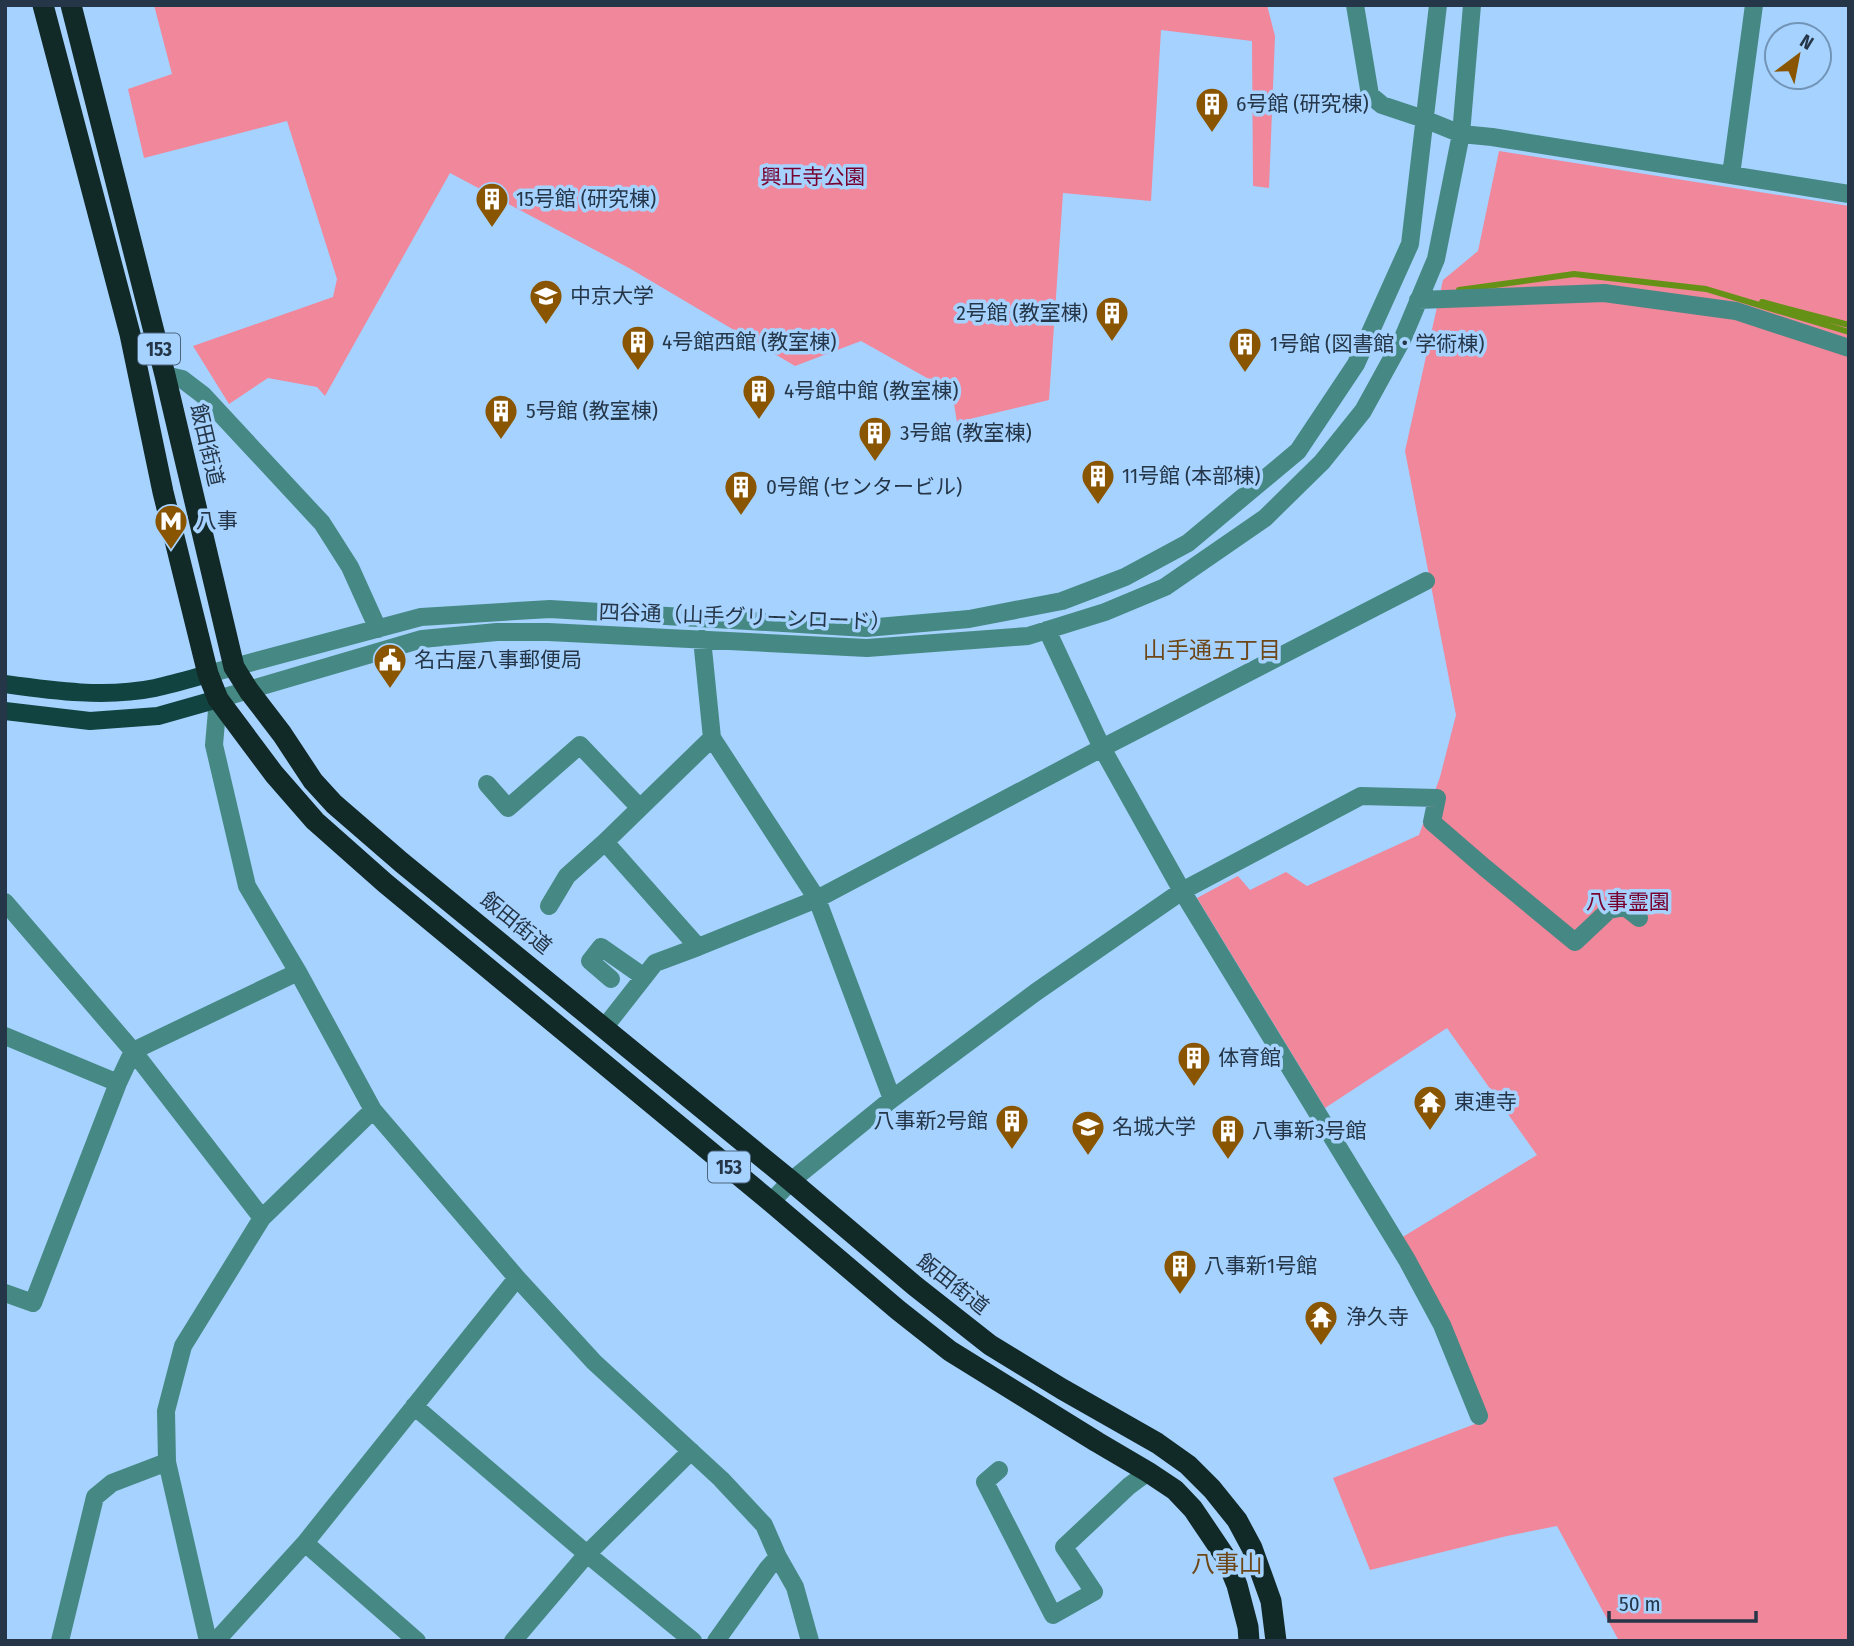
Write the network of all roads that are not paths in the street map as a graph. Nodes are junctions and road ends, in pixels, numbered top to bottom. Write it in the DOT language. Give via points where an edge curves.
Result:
graph roads {
  1 [pos="43,5"];
  2 [pos="71,5"];
  3 [pos="1355,5"];
  4 [pos="1438,5"];
  5 [pos="1472,5"];
  6 [pos="1754,5"];
  7 [pos="1424,119"];
  8 [pos="1461,134"];
  9 [pos="1731,176"];
  10 [pos="1849,194"];
  11 [pos="1418,300"];
  12 [pos="1849,348"];
  13 [pos="165,375"];
  14 [pos="1426,581"];
  15 [pos="378,629"];
  16 [pos="1047,630"];
  17 [pos="702,639"];
  18 [pos="234,667"];
  19 [pos="208,674"];
  20 [pos="5,684"];
  21 [pos="248,691"];
  22 [pos="218,699"];
  23 [pos="5,712"];
  24 [pos="712,738"];
  25 [pos="1102,748"];
  26 [pos="487,784"];
  27 [pos="640,808"];
  28 [pos="605,842"];
  29 [pos="1182,891"];
  30 [pos="817,899"];
  31 [pos="5,902"];
  32 [pos="549,906"];
  33 [pos="1639,918"];
  34 [pos="698,947"];
  35 [pos="298,972"];
  36 [pos="644,977"];
  37 [pos="611,979"];
  38 [pos="604,1028"];
  39 [pos="5,1036"];
  40 [pos="133,1051"];
  41 [pos="118,1083"];
  42 [pos="892,1099"];
  43 [pos="373,1110"];
  44 [pos="791,1181"];
  45 [pos="771,1202"];
  46 [pos="262,1218"];
  47 [pos="517,1278"];
  48 [pos="5,1293"];
  49 [pos="414,1406"];
  50 [pos="1479,1416"];
  51 [pos="691,1451"];
  52 [pos="167,1462"];
  53 [pos="999,1469"];
  54 [pos="1148,1472"];
  55 [pos="304,1543"];
  56 [pos="587,1554"];
  57 [pos="778,1557"];
  58 [pos="60,1641"];
  59 [pos="208,1641"];
  60 [pos="216,1641"];
  61 [pos="417,1641"];
  62 [pos="513,1641"];
  63 [pos="693,1641"];
  64 [pos="716,1641"];
  65 [pos="810,1641"];
  66 [pos="1249,1641"];
  67 [pos="1276,1641"];
  1 -- 19 [label="highway, 153" via="130,334"];
  2 -- 13 [label="highway, 飯田街道 / 153"];
  3 -- 7 [label="street" via="1370,95 1382,105"];
  4 -- 7 [label="street"];
  5 -- 8 [label="street, 四谷通（山手グリーンロード）"];
  6 -- 9 [label="street"];
  7 -- 8 [label="street"];
  7 -- 15 [label="street" via="1410,244 1356,364 1298,451 1188,543 1125,577 1062,601 969,619 866,628 550,609 421,617"];
  8 -- 9 [label="street"];
  8 -- 11 [label="street, 四谷通（山手グリーンロード）" via="1436,259"];
  9 -- 10 [label="street"];
  11 -- 12 [label="street" via="1604,293 1736,311"];
  11 -- 16 [label="street, 四谷通（山手グリーンロード）" via="1363,411 1322,462 1265,518 1165,587"];
  13 -- 15 [label="street" via="182,379 203,395 322,523 350,567"];
  13 -- 18 [label="highway, 飯田街道 / 153"];
  14 -- 25 [label="street"];
  15 -- 18 [label="street"];
  16 -- 17 [label="street, 四谷通（山手グリーンロード）" via="1028,636 867,649"];
  16 -- 25 [label="street"];
  17 -- 21 [label="street, 四谷通（山手グリーンロード）" via="548,632 422,639"];
  17 -- 24 [label="street"];
  18 -- 19 [label="street"];
  18 -- 21 [label="highway, 飯田街道 / 153"];
  19 -- 20 [label="main road" via="154,688 104,693"];
  19 -- 22 [label="highway, 153"];
  21 -- 22 [label="street, 四谷通（山手グリーンロード）"];
  21 -- 38 [label="highway, 飯田街道 / 153" via="334,804"];
  22 -- 23 [label="main road" via="158,716 90,721"];
  22 -- 35 [label="street" via="214,745 247,886"];
  22 -- 45 [label="highway, 153" via="315,821"];
  24 -- 27 [label="street"];
  24 -- 30 [label="street"];
  25 -- 29 [label="street"];
  25 -- 30 [label="street"];
  26 -- 27 [label="street" via="508,808 580,745"];
  27 -- 28 [label="street"];
  28 -- 32 [label="street" via="567,876"];
  28 -- 34 [label="street"];
  29 -- 33 [label="street" via="1361,796 1437,798 1432,822 1575,942 1609,910 1625,907"];
  29 -- 42 [label="street"];
  29 -- 50 [label="street" via="1407,1260 1442,1325"];
  30 -- 34 [label="street"];
  30 -- 42 [label="street"];
  31 -- 40 [label="street"];
  34 -- 36 [label="street" via="655,963"];
  35 -- 40 [label="street"];
  35 -- 43 [label="street"];
  36 -- 37 [label="street" via="601,947 590,961"];
  36 -- 38 [label="street"];
  38 -- 44 [label="highway, 飯田街道 / 153"];
  39 -- 41 [label="street"];
  40 -- 41 [label="street"];
  40 -- 46 [label="street"];
  41 -- 48 [label="street" via="33,1303"];
  42 -- 44 [label="street"];
  43 -- 46 [label="street"];
  43 -- 47 [label="street"];
  44 -- 45 [label="street"];
  44 -- 67 [label="highway, 飯田街道 / 153" via="990,1345 1188,1465 1237,1520 1252,1548 1271,1601"];
  45 -- 54 [label="highway, 153" via="950,1351"];
  46 -- 52 [label="street" via="183,1346 166,1410"];
  47 -- 49 [label="street"];
  47 -- 51 [label="street" via="594,1362"];
  49 -- 55 [label="street"];
  49 -- 56 [label="street"];
  51 -- 56 [label="street"];
  51 -- 57 [label="street" via="764,1525"];
  52 -- 58 [label="street" via="112,1483 95,1497"];
  52 -- 59 [label="street"];
  53 -- 54 [label="street" via="985,1482 1053,1615 1094,1592 1064,1547"];
  54 -- 66 [label="highway, 153" via="1193,1509 1226,1558"];
  55 -- 60 [label="street"];
  55 -- 61 [label="street"];
  56 -- 62 [label="street"];
  56 -- 63 [label="street"];
  57 -- 64 [label="street"];
  57 -- 65 [label="street" via="795,1587"];
}
